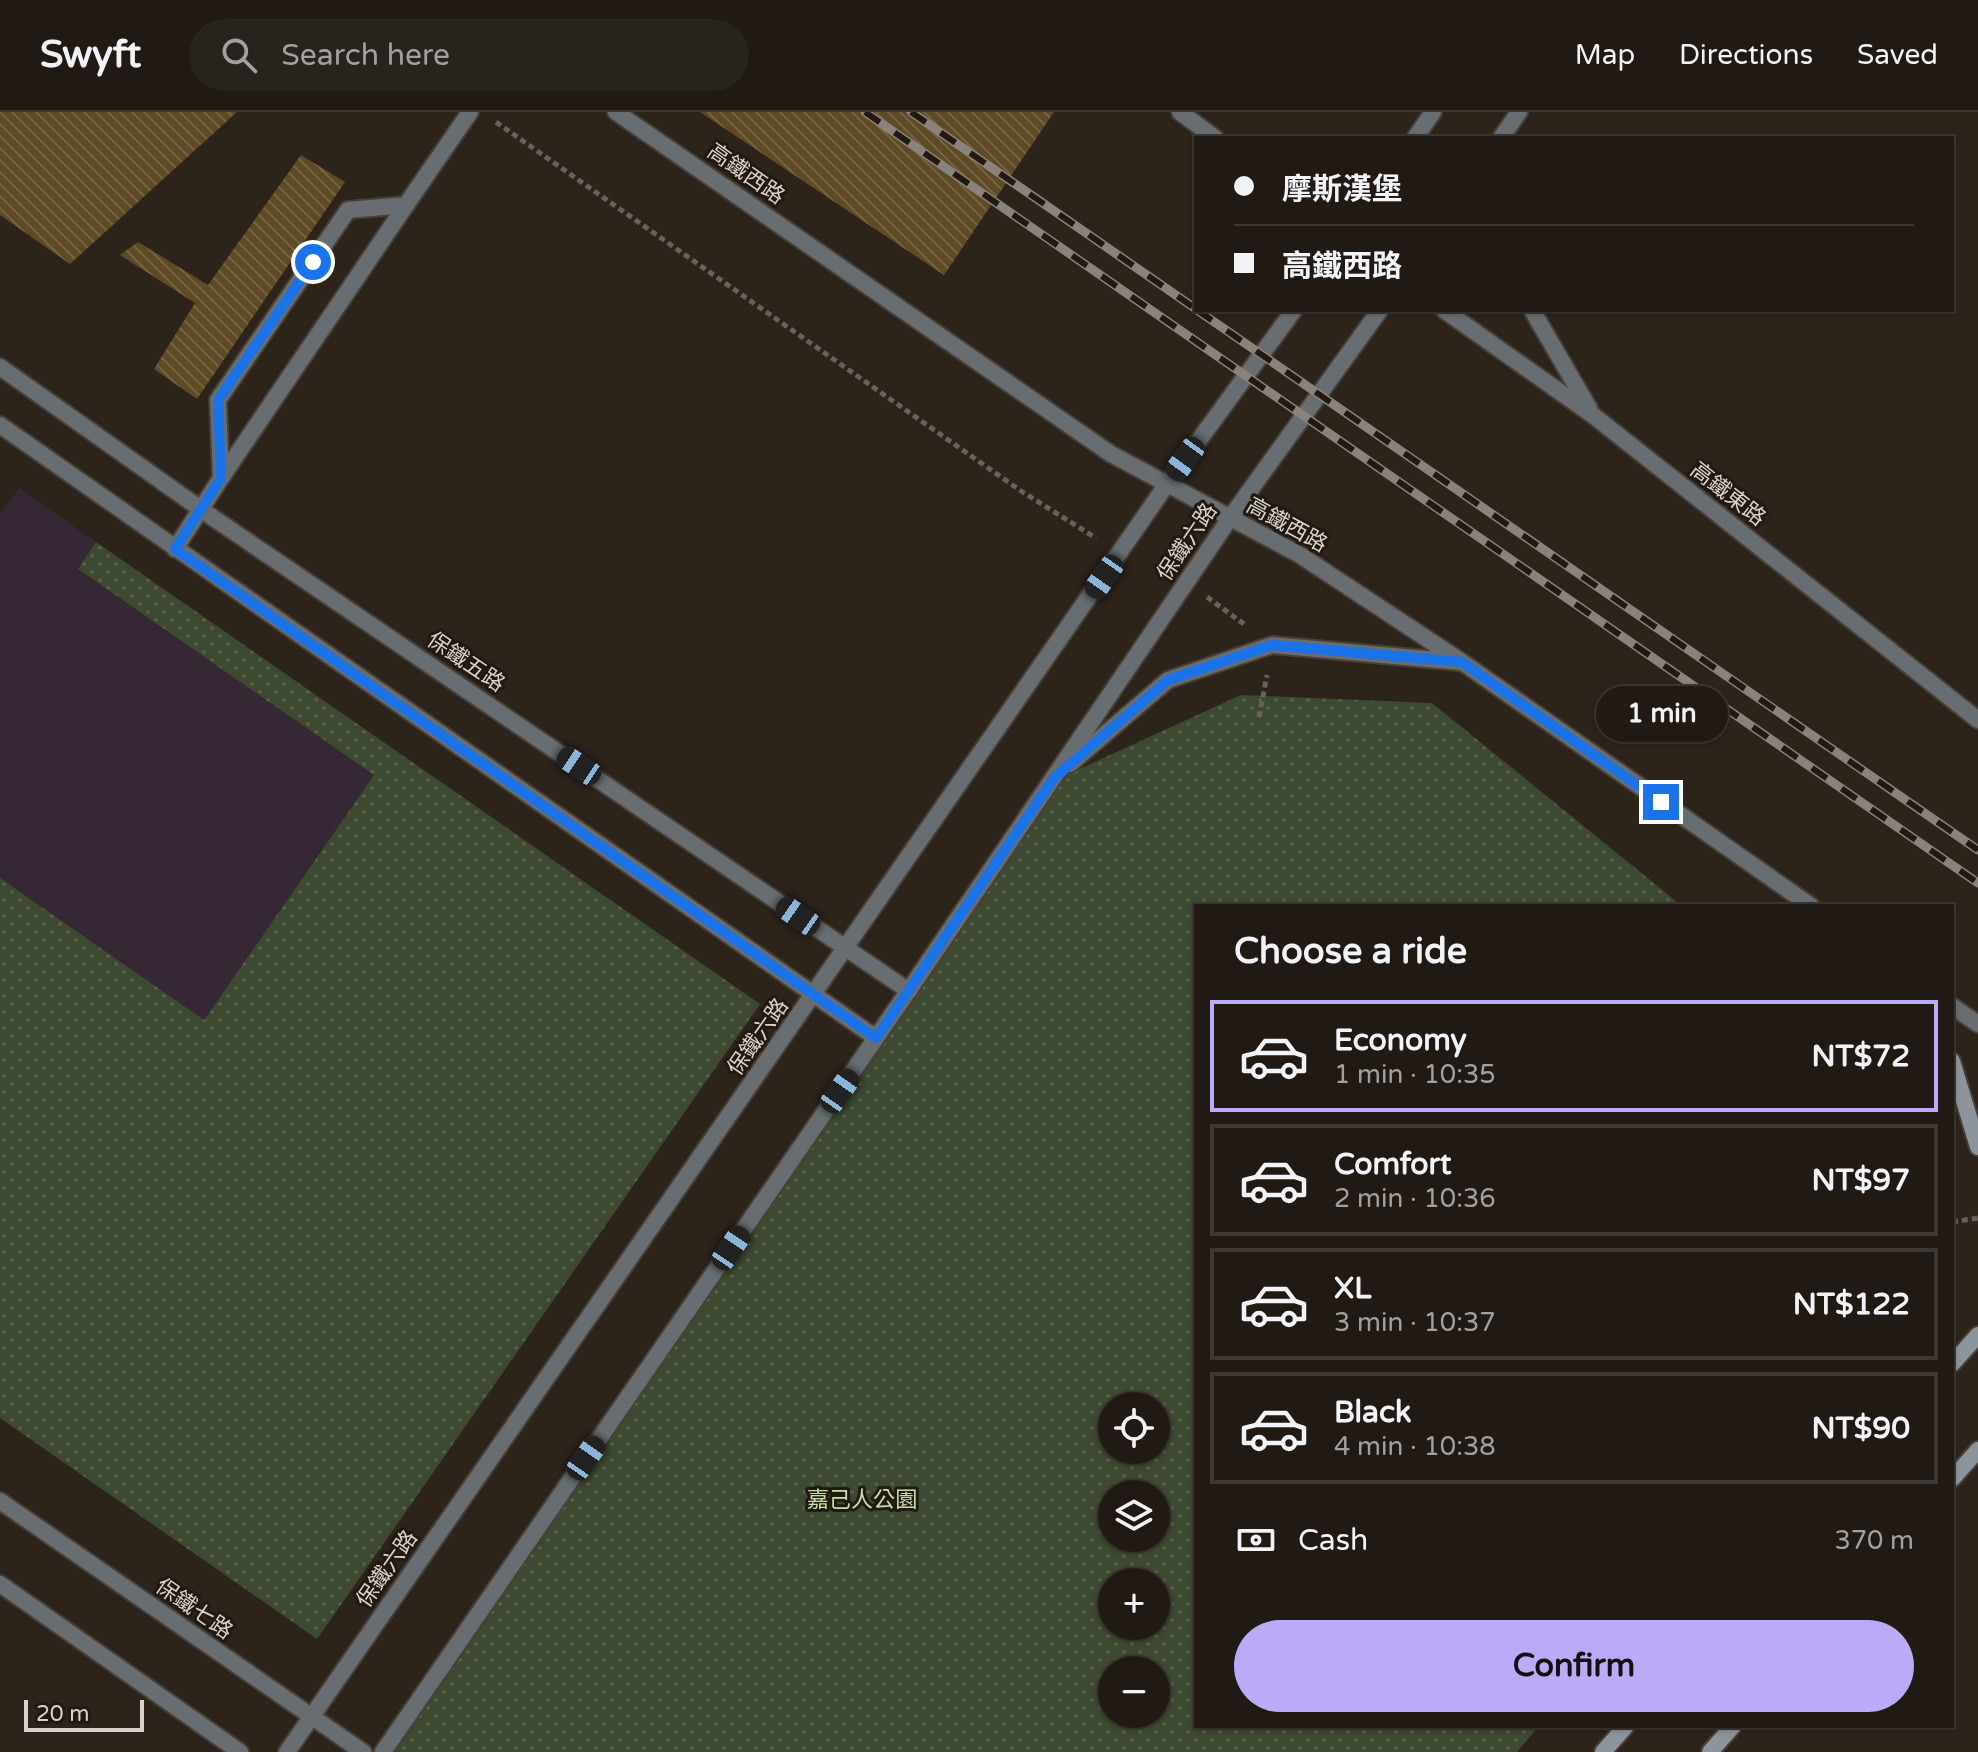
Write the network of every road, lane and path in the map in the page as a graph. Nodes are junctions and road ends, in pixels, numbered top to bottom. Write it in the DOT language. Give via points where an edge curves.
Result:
graph roads {
  1 [pos="470,112"];
  2 [pos="616,112"];
  3 [pos="1180,112"];
  4 [pos="1433,112"];
  5 [pos="1521,112"];
  6 [pos="495,121"];
  7 [pos="1212,136"];
  8 [pos="1416,136"];
  9 [pos="1503,136"];
  10 [pos="1519,136"];
  11 [pos="406,205"];
  12 [pos="1293,312"];
  13 [pos="1379,312"];
  14 [pos="1447,312"];
  15 [pos="1533,312"];
  16 [pos="0,367"];
  17 [pos="1594,416"];
  18 [pos="0,425"];
  19 [pos="221,478"];
  20 [pos="1167,484"];
  21 [pos="200,508"];
  22 [pos="1230,518"];
  23 [pos="175,549"];
  24 [pos="1121,551"];
  25 [pos="1186,582"];
  26 [pos="1272,645"];
  27 [pos="1462,662"];
  28 [pos="1259,717"];
  29 [pos="1978,720"];
  30 [pos="1054,778"];
  31 [pos="1808,904"];
  32 [pos="846,949"];
  33 [pos="909,991"];
  34 [pos="814,995"];
  35 [pos="1954,1007"];
  36 [pos="1978,1024"];
  37 [pos="876,1038"];
  38 [pos="1954,1068"];
  39 [pos="1978,1147"];
  40 [pos="1978,1218"];
  41 [pos="1954,1222"];
  42 [pos="1977,1334"];
  43 [pos="1954,1362"];
  44 [pos="1978,1450"];
  45 [pos="1954,1477"];
  46 [pos="0,1501"];
  47 [pos="0,1584"];
  48 [pos="311,1718"];
  49 [pos="1624,1728"];
  50 [pos="1731,1728"];
  51 [pos="240,1752"];
  52 [pos="287,1752"];
  53 [pos="363,1752"];
  54 [pos="383,1752"];
  55 [pos="1603,1752"];
  56 [pos="1710,1752"];
  1 -- 11 [label="street"];
  2 -- 20 [label="street, 高鐵西路" via="1111,454"];
  3 -- 7 [label="street"];
  4 -- 8 [label="street"];
  5 -- 9 [label="street"];
  5 -- 10 [label="street"];
  6 -- 24 [label="path" via="1009,483"];
  11 -- 19 [label="street"];
  11 -- 19 [label="street" via="348,210 218,400"];
  12 -- 20 [label="street, 保鐵六路"];
  13 -- 22 [label="street, 保鐵六路"];
  14 -- 17 [label="street, 高鐵東路"];
  15 -- 17 [label="street"];
  16 -- 21 [label="street, 保鐵五路"];
  17 -- 29 [label="street, 高鐵東路"];
  18 -- 23 [label="street"];
  19 -- 21 [label="street"];
  20 -- 22 [label="street, 高鐵西路"];
  20 -- 24 [label="street, 保鐵六路"];
  21 -- 23 [label="street"];
  21 -- 32 [label="street, 保鐵五路"];
  22 -- 25 [label="street, 保鐵六路"];
  22 -- 27 [label="street, 高鐵西路" via="1300,555"];
  23 -- 34 [label="street"];
  24 -- 32 [label="street, 保鐵六路"];
  25 -- 26 [label="path"];
  25 -- 30 [label="street, 保鐵六路"];
  26 -- 27 [label="street"];
  26 -- 28 [label="path"];
  26 -- 30 [label="street" via="1168,680"];
  27 -- 31 [label="street, 高鐵西路"];
  30 -- 33 [label="street, 保鐵六路"];
  32 -- 33 [label="street, 保鐵五路"];
  32 -- 34 [label="street, 保鐵六路"];
  33 -- 37 [label="street, 保鐵六路"];
  34 -- 37 [label="street"];
  34 -- 48 [label="street, 保鐵六路"];
  35 -- 36 [label="street"];
  37 -- 54 [label="street, 保鐵六路"];
  38 -- 39 [label="main road"];
  40 -- 41 [label="path"];
  42 -- 43 [label="main road"];
  44 -- 45 [label="main road"];
  46 -- 48 [label="street, 保鐵七路"];
  47 -- 51 [label="street"];
  48 -- 52 [label="street, 保鐵六路"];
  48 -- 53 [label="street, 保鐵七路"];
  49 -- 55 [label="main road"];
  50 -- 56 [label="main road"];
}
